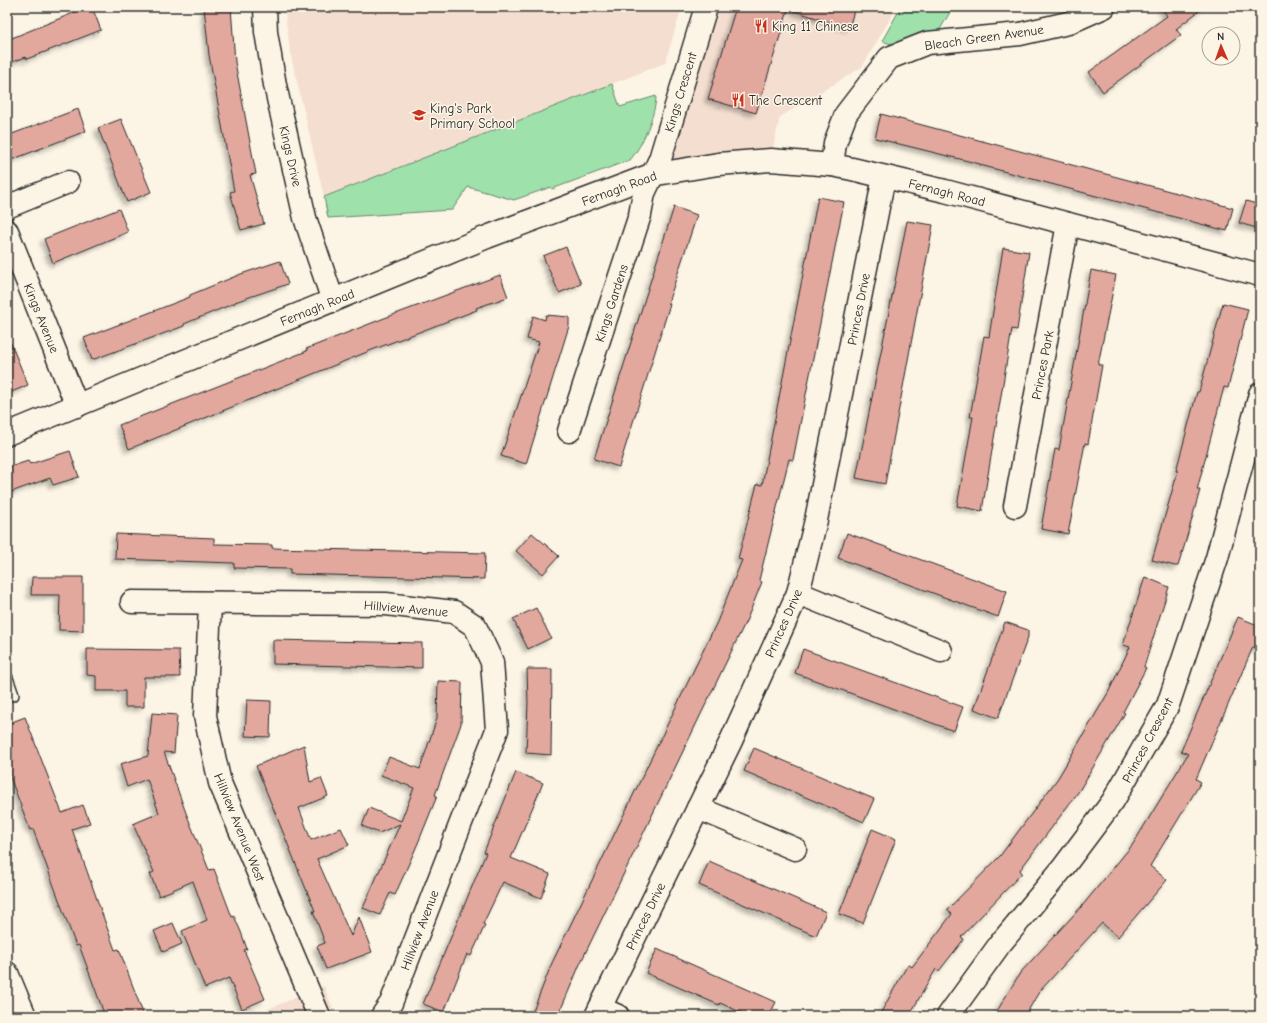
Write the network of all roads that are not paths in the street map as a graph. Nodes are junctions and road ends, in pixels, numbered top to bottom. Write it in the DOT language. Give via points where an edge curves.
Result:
graph roads {
  1 [pos="265,7"];
  2 [pos="706,7"];
  3 [pos="1104,7"];
  4 [pos="832,165"];
  5 [pos="651,175"];
  6 [pos="884,177"];
  7 [pos="68,182"];
  8 [pos="7,207"];
  9 [pos="1068,224"];
  10 [pos="7,231"];
  11 [pos="1260,275"];
  12 [pos="333,301"];
  13 [pos="1260,394"];
  14 [pos="77,406"];
  15 [pos="570,431"];
  16 [pos="7,434"];
  17 [pos="1016,506"];
  18 [pos="798,593"];
  19 [pos="132,602"];
  20 [pos="210,604"];
  21 [pos="940,651"];
  22 [pos="7,678"];
  23 [pos="13,695"];
  24 [pos="698,808"];
  25 [pos="795,849"];
  26 [pos="7,973"];
  27 [pos="605,1013"];
  28 [pos="25,1016"];
  29 [pos="319,1016"];
  30 [pos="382,1016"];
  31 [pos="948,1016"];
  1 -- 12 [label="street, Kings Drive" via="266,32 275,85 306,218"];
  2 -- 5 [label="street, Kings Crescent" via="660,159"];
  3 -- 4 [label="street, Bleach Green Avenue" via="1068,23 1020,34 927,43 889,58 846,114"];
  4 -- 5 [label="street, Fernagh Road" via="772,160 718,164"];
  4 -- 6 [label="street, Fernagh Road"];
  5 -- 12 [label="street, Fernagh Road" via="487,236"];
  5 -- 15 [label="street, Kings Gardens"];
  6 -- 9 [label="street, Fernagh Road"];
  6 -- 18 [label="street, Princes Drive" via="816,520"];
  7 -- 8 [label="street"];
  9 -- 11 [label="street, Fernagh Road"];
  9 -- 17 [label="street, Princes Park"];
  10 -- 14 [label="street, Kings Avenue"];
  12 -- 14 [label="street, Fernagh Road"];
  13 -- 31 [label="street, Princes Crescent" via="1217,558 1168,705 1113,801 1062,869 1000,944"];
  14 -- 16 [label="street, Fernagh Road"];
  18 -- 21 [label="street"];
  18 -- 24 [label="street, Princes Drive"];
  19 -- 20 [label="street, Hillview Avenue"];
  20 -- 29 [label="street, Hillview Avenue West" via="205,716 220,782"];
  20 -- 30 [label="street, Hillview Avenue" via="386,604 454,612 475,626 492,662 497,730 391,1003"];
  22 -- 23 [label="lane"];
  24 -- 25 [label="street"];
  24 -- 27 [label="street, Princes Drive"];
  26 -- 28 [label="street"];
}
